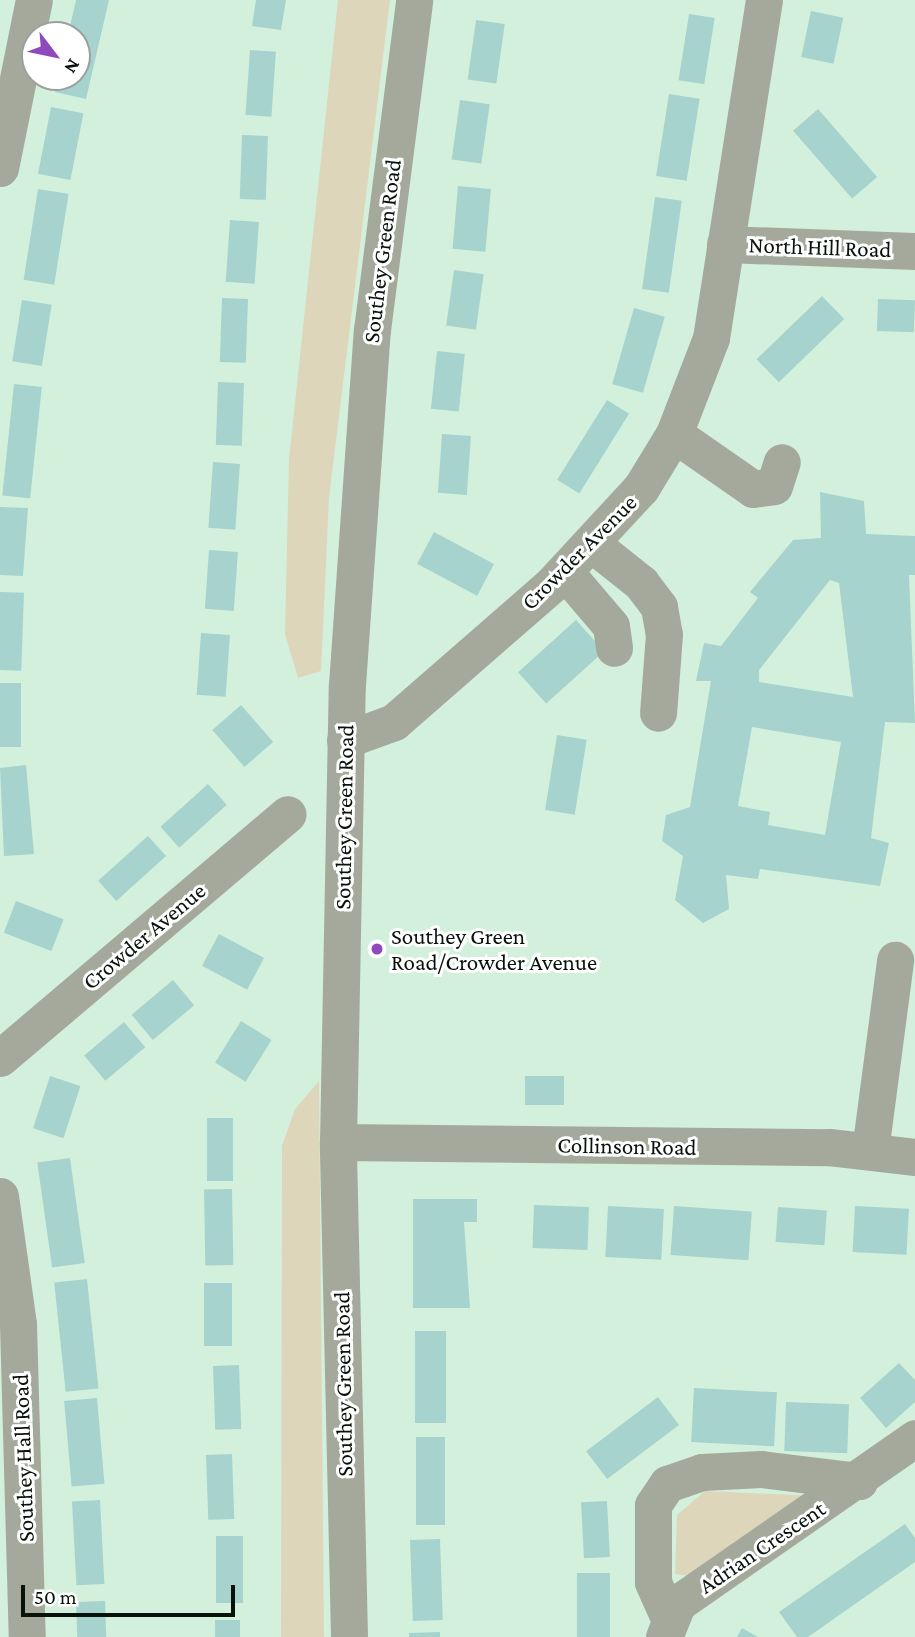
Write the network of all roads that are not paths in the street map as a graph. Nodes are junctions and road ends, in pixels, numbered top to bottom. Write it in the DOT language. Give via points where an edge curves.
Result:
graph roads {
  1 [pos="34,0"];
  2 [pos="414,0"];
  3 [pos="764,0"];
  4 [pos="0,168"];
  5 [pos="725,244"];
  6 [pos="915,251"];
  7 [pos="674,434"];
  8 [pos="782,462"];
  9 [pos="592,544"];
  10 [pos="565,572"];
  11 [pos="614,648"];
  12 [pos="658,713"];
  13 [pos="345,740"];
  14 [pos="288,814"];
  15 [pos="895,960"];
  16 [pos="0,1058"];
  17 [pos="338,1142"];
  18 [pos="870,1151"];
  19 [pos="915,1157"];
  20 [pos="0,1196"];
  21 [pos="915,1438"];
  22 [pos="859,1480"];
  23 [pos="666,1627"];
  24 [pos="27,1637"];
  25 [pos="349,1637"];
  1 -- 4 [label="street"];
  2 -- 13 [label="street, Southey Green Road" via="372,330"];
  3 -- 5 [label="street, Crowder Avenue"];
  5 -- 6 [label="street, North Hill Road"];
  5 -- 7 [label="street, Crowder Avenue" via="710,338"];
  7 -- 8 [label="street" via="753,489 774,486"];
  7 -- 9 [label="street, Crowder Avenue" via="641,488"];
  9 -- 10 [label="street, Crowder Avenue"];
  9 -- 12 [label="street" via="641,583 659,607 664,634"];
  10 -- 11 [label="street" via="611,626"];
  10 -- 13 [label="street, Crowder Avenue" via="394,722"];
  13 -- 17 [label="street, Southey Green Road"];
  14 -- 16 [label="street, Crowder Avenue"];
  15 -- 18 [label="street"];
  17 -- 18 [label="street, Collinson Road"];
  17 -- 25 [label="street, Southey Green Road"];
  18 -- 19 [label="street, Collinson Road"];
  20 -- 24 [label="street, Southey Hall Road" via="18,1324"];
  21 -- 22 [label="street, Adrian Crescent"];
  22 -- 23 [label="street, Adrian Crescent"];
  22 -- 23 [label="street, Adrian Crescent" via="761,1469 702,1472 667,1484 653,1505 653,1582"];
}
